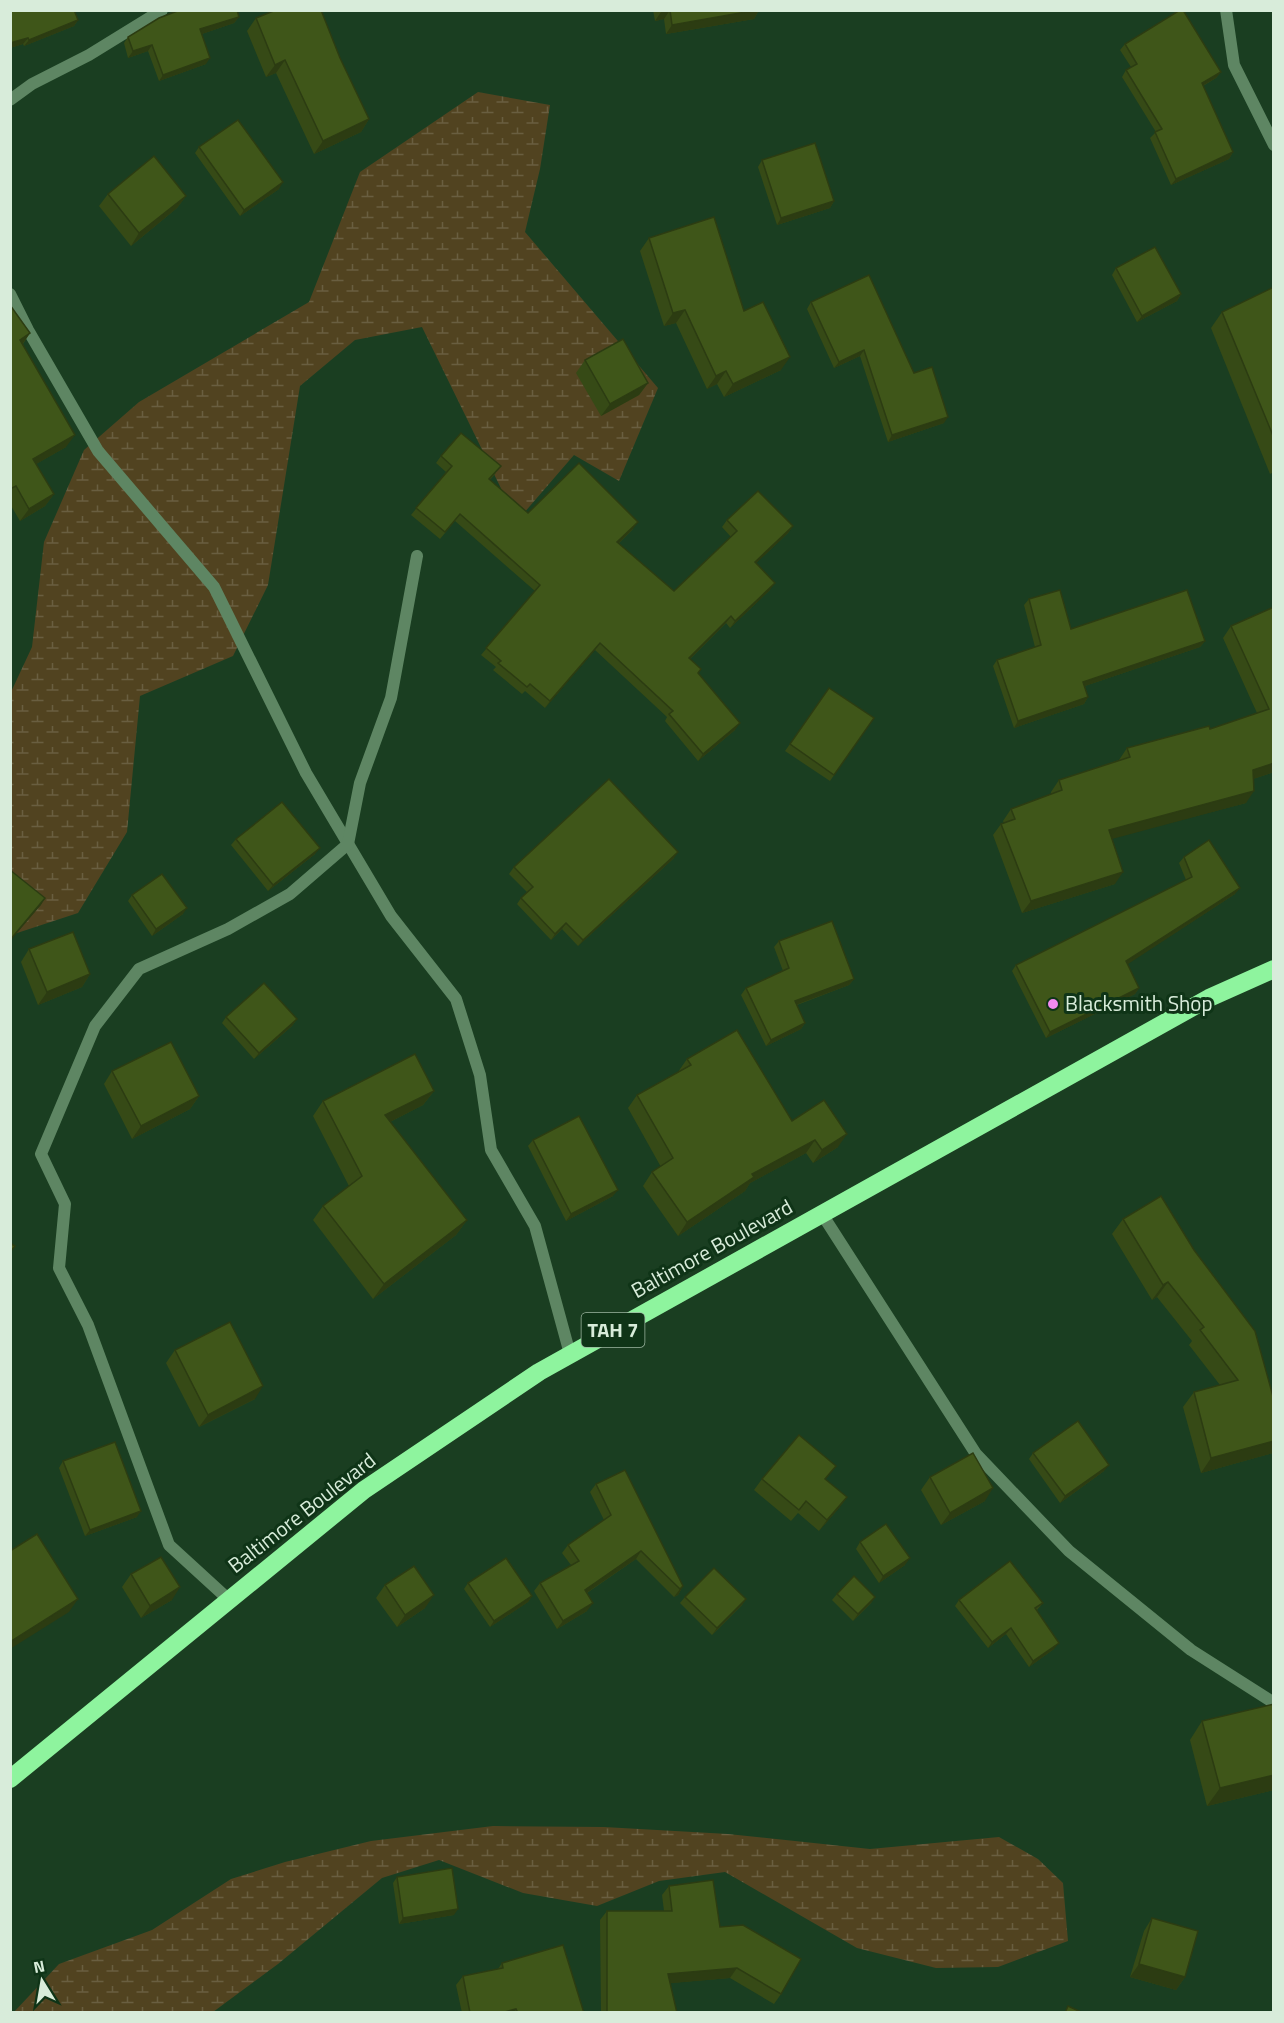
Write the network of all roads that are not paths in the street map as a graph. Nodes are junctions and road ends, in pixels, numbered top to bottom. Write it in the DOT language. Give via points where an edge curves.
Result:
graph roads {
  1 [pos="162,10"];
  2 [pos="1226,10"];
  3 [pos="10,100"];
  4 [pos="1274,146"];
  5 [pos="10,294"];
  6 [pos="417,556"];
  7 [pos="348,844"];
  8 [pos="1274,969"];
  9 [pos="822,1214"];
  10 [pos="570,1354"];
  11 [pos="228,1599"];
  12 [pos="1274,1702"];
  13 [pos="10,1779"];
  1 -- 3 [label="street"];
  2 -- 4 [label="street" via="1234,65"];
  5 -- 7 [label="street" via="98,451 214,587 306,773"];
  6 -- 7 [label="street" via="391,699 360,783"];
  7 -- 10 [label="street" via="391,916 456,999 480,1075 491,1150 535,1226"];
  7 -- 11 [label="street" via="290,894 228,929 139,969 95,1026 41,1154 65,1204 59,1268 88,1325 169,1545"];
  8 -- 9 [label="highway, Baltimore Boulevard / TAH 7" via="1209,998"];
  9 -- 10 [label="highway, Baltimore Boulevard / TAH 7"];
  9 -- 12 [label="street" via="976,1454 1069,1551 1191,1650"];
  10 -- 11 [label="highway, Baltimore Boulevard / TAH 7" via="364,1490"];
  11 -- 13 [label="highway, Baltimore Boulevard / TAH 7"];
}
